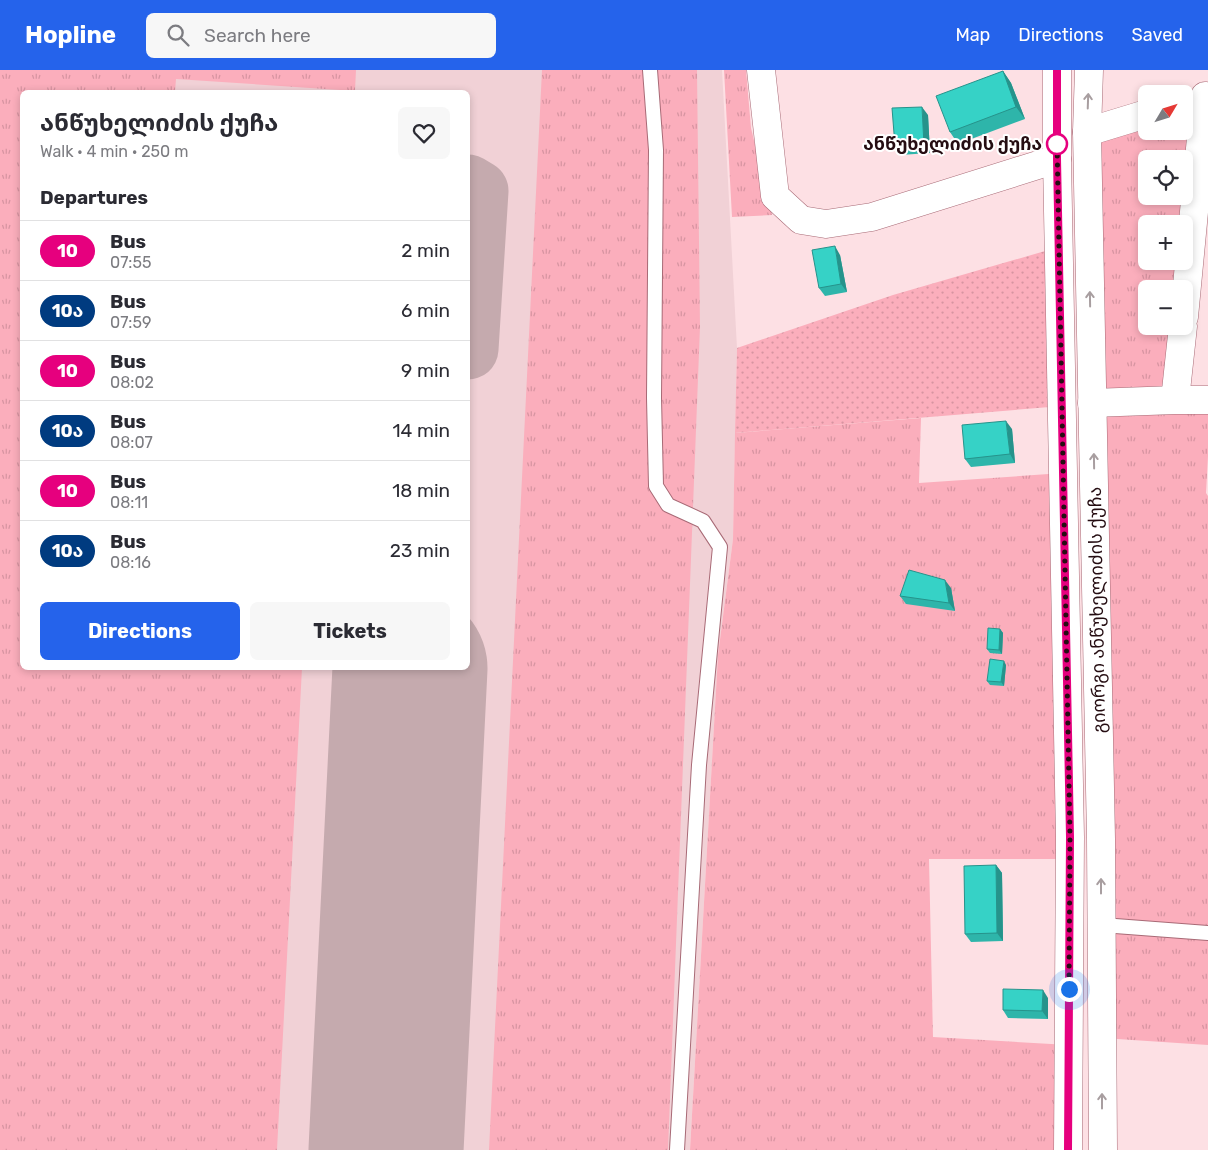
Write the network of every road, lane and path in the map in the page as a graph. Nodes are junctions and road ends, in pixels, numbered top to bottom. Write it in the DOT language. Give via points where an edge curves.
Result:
graph roads {
  1 [pos="650,70"];
  2 [pos="761,70"];
  3 [pos="1057,70"];
  4 [pos="1089,70"];
  5 [pos="1199,98"];
  6 [pos="1138,116"];
  7 [pos="1087,132"];
  8 [pos="1057,159"];
  9 [pos="1187,280"];
  10 [pos="1182,335"];
  11 [pos="1175,400"];
  12 [pos="1208,400"];
  13 [pos="1092,403"];
  14 [pos="1102,925"];
  15 [pos="1208,933"];
  16 [pos="677,1150"];
  17 [pos="1068,1150"];
  18 [pos="1103,1150"];
  1 -- 16 [label="lane" via="656,150 656,486 668,505 702,521 720,547 699,765"];
  2 -- 8 [label="main road" via="775,196 801,220 826,224 872,217"];
  3 -- 8 [label="main road, გიორგი ანწუხელიძის ქუჩა"];
  7 -- 4 [label="main road, გიორგი ანწუხელიძის ქუჩა, one-way"];
  5 -- 9 [label="main road"];
  6 -- 7 [label="main road"];
  13 -- 7 [label="main road, გიორგი ანწუხელიძის ქუჩა, one-way"];
  8 -- 17 [label="main road, გიორგი ანწუხელიძის ქუჩა" via="1070,837"];
  10 -- 11 [label="main road"];
  11 -- 12 [label="main road"];
  11 -- 13 [label="main road"];
  14 -- 13 [label="main road, გიორგი ანწუხელიძის ქუჩა, one-way" via="1100,632"];
  14 -- 15 [label="lane"];
  18 -- 14 [label="main road, გიორგი ანწუხელიძის ქუჩა, one-way"];
}
